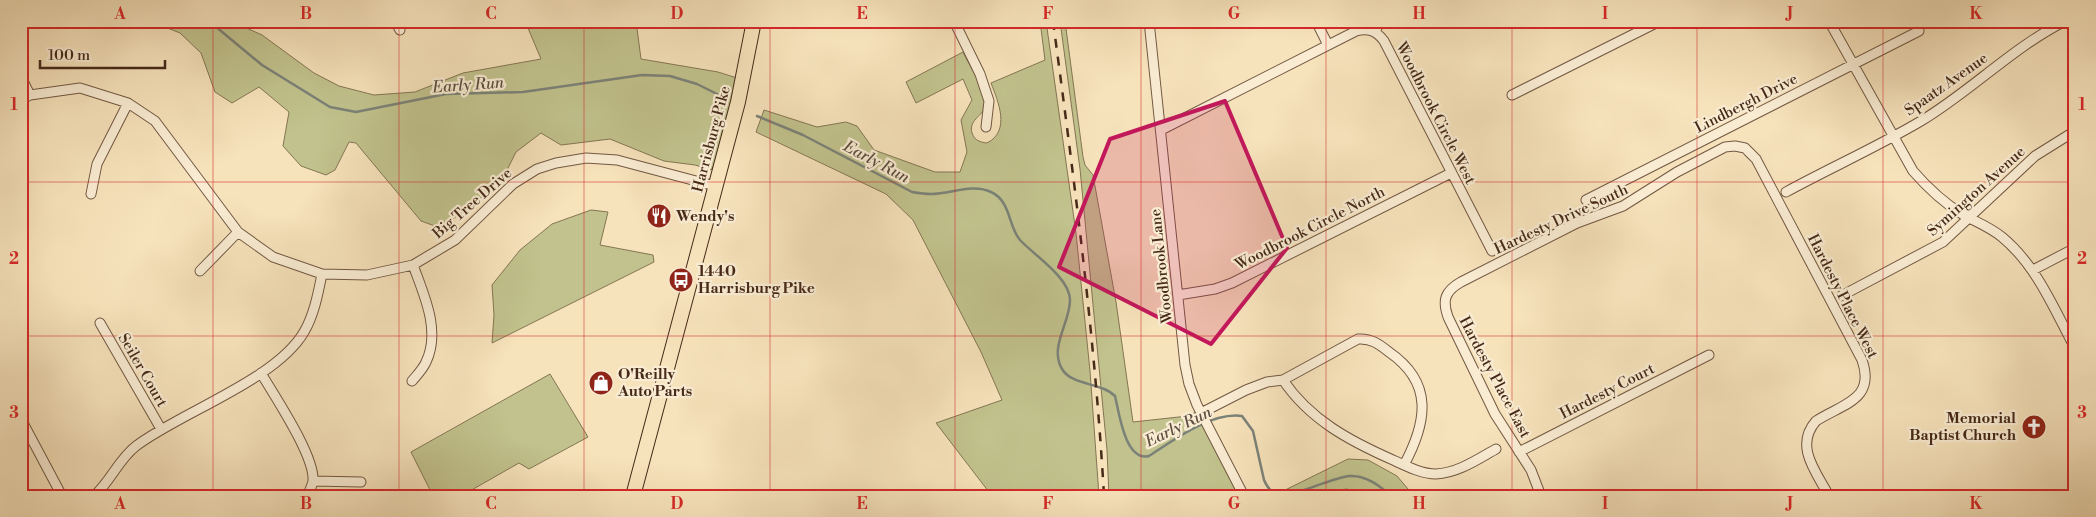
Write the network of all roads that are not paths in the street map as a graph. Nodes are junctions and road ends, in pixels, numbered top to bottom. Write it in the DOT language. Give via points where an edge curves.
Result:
graph roads {
  1 [pos="395,21"];
  2 [pos="754,21"];
  3 [pos="954,21"];
  4 [pos="1150,21"];
  5 [pos="1316,21"];
  6 [pos="1381,21"];
  7 [pos="1660,21"];
  8 [pos="1829,21"];
  9 [pos="2065,21"];
  10 [pos="400,30"];
  11 [pos="1375,31"];
  12 [pos="1919,31"];
  13 [pos="1328,45"];
  14 [pos="1854,64"];
  15 [pos="21,77"];
  16 [pos="30,95"];
  17 [pos="1512,95"];
  18 [pos="21,100"];
  19 [pos="128,103"];
  20 [pos="986,127"];
  21 [pos="1161,130"];
  22 [pos="2075,131"];
  23 [pos="1893,135"];
  24 [pos="1745,148"];
  25 [pos="1451,173"];
  26 [pos="715,186"];
  27 [pos="1786,192"];
  28 [pos="91,194"];
  29 [pos="1586,200"];
  30 [pos="1971,218"];
  31 [pos="238,232"];
  32 [pos="2075,248"];
  33 [pos="1492,251"];
  34 [pos="413,265"];
  35 [pos="2033,270"];
  36 [pos="200,271"];
  37 [pos="322,274"];
  38 [pos="1178,295"];
  39 [pos="1841,296"];
  40 [pos="1445,297"];
  41 [pos="100,323"];
  42 [pos="2075,348"];
  43 [pos="1709,355"];
  44 [pos="261,373"];
  45 [pos="1283,380"];
  46 [pos="412,381"];
  47 [pos="21,419"];
  48 [pos="1206,419"];
  49 [pos="162,430"];
  50 [pos="1496,449"];
  51 [pos="1519,452"];
  52 [pos="1404,465"];
  53 [pos="313,480"];
  54 [pos="361,482"];
  55 [pos="62,496"];
  56 [pos="94,496"];
  57 [pos="308,496"];
  58 [pos="632,496"];
  59 [pos="1244,496"];
  60 [pos="1541,496"];
  61 [pos="1829,496"];
  1 -- 10 [label="street"];
  2 -- 26 [label="main road, Harrisburg Pike" via="744,80"];
  3 -- 20 [label="street" via="980,74 989,101"];
  4 -- 21 [label="street, Woodbrook Lane"];
  5 -- 13 [label="street"];
  6 -- 11 [label="street"];
  7 -- 17 [label="street"];
  8 -- 14 [label="street"];
  9 -- 23 [label="street, Spaatz Avenue" via="2038,35 1958,97"];
  11 -- 13 [label="street" via="1356,31"];
  11 -- 25 [label="street, Woodbrook Circle West" via="1384,41"];
  12 -- 14 [label="street, Lindbergh Drive"];
  13 -- 21 [label="street"];
  14 -- 23 [label="street"];
  14 -- 29 [label="street, Lindbergh Drive"];
  15 -- 16 [label="street"];
  16 -- 18 [label="street, Big Tree Drive"];
  16 -- 19 [label="street, Big Tree Drive" via="80,88"];
  19 -- 28 [label="street" via="98,164"];
  19 -- 31 [label="street, Big Tree Drive" via="155,121"];
  21 -- 38 [label="street, Woodbrook Lane"];
  22 -- 30 [label="street, Symington Avenue" via="2035,156"];
  23 -- 27 [label="street, Spaatz Avenue"];
  23 -- 30 [label="street" via="1924,184"];
  24 -- 40 [label="street, Hardesty Drive South" via="1725,148 1677,172 1623,206 1577,223 1461,282"];
  24 -- 61 [label="street, Hardesty Place West" via="1756,160 1866,373 1865,386 1855,399 1816,421 1806,439 1807,453"];
  25 -- 33 [label="street, Woodbrook Circle West"];
  25 -- 38 [label="street, Woodbrook Circle North" via="1246,277 1215,289"];
  26 -- 34 [label="street, Big Tree Drive" via="617,160 586,158 556,163 537,169 513,184 455,240"];
  26 -- 58 [label="main road, Harrisburg Pike"];
  30 -- 35 [label="street" via="2001,236"];
  30 -- 39 [label="street, Symington Avenue" via="1943,242"];
  31 -- 36 [label="street"];
  31 -- 37 [label="street, Big Tree Drive" via="273,257"];
  32 -- 35 [label="street"];
  34 -- 37 [label="street, Big Tree Drive" via="367,275"];
  34 -- 46 [label="street" via="432,323 426,363"];
  35 -- 42 [label="street"];
  37 -- 44 [label="street" via="316,304 304,332 286,354"];
  38 -- 48 [label="street, Woodbrook Lane" via="1189,384"];
  40 -- 51 [label="street, Hardesty Place East" via="1448,317 1495,414"];
  41 -- 49 [label="street, Seiler Court"];
  43 -- 51 [label="street, Hardesty Court"];
  44 -- 49 [label="street"];
  44 -- 53 [label="street" via="304,448"];
  45 -- 48 [label="street" via="1246,390"];
  45 -- 52 [label="street" via="1313,415 1334,431"];
  45 -- 52 [label="street" via="1358,339 1371,339 1392,353 1414,377 1422,405 1421,426"];
  47 -- 55 [label="street"];
  48 -- 59 [label="street, Woodbrook Lane"];
  49 -- 56 [label="street" via="126,455"];
  50 -- 52 [label="street" via="1447,472 1428,474"];
  51 -- 60 [label="street, Hardesty Place East" via="1531,470"];
  53 -- 54 [label="street"];
  53 -- 57 [label="street"];
}
